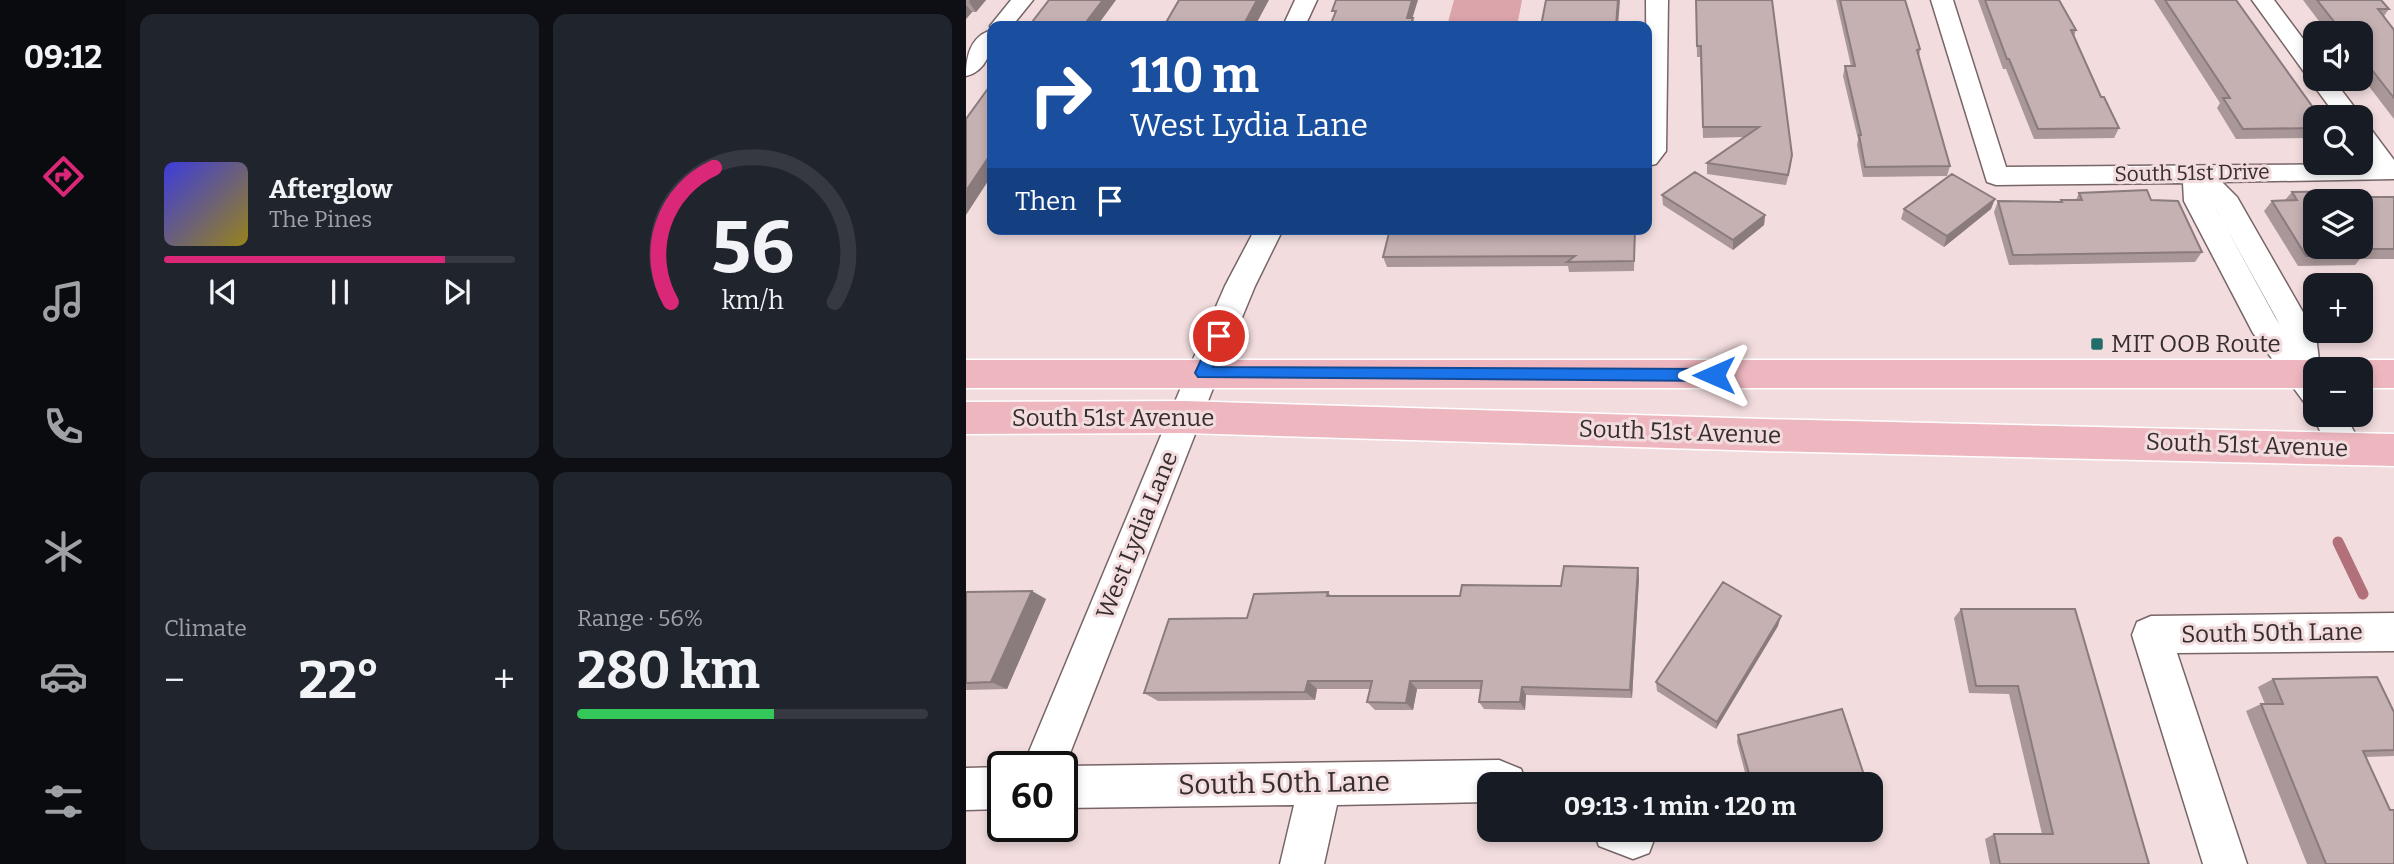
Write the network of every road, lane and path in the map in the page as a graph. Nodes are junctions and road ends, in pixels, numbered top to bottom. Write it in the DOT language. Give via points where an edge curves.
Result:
graph roads {
  1 [pos="1022,0"];
  2 [pos="1306,0"];
  3 [pos="1657,0"];
  4 [pos="1942,0"];
  5 [pos="2263,0"];
  6 [pos="1005,21"];
  7 [pos="1296,21"];
  8 [pos="987,43"];
  9 [pos="2303,55"];
  10 [pos="966,69"];
  11 [pos="2373,150"];
  12 [pos="1652,152"];
  13 [pos="2303,172"];
  14 [pos="2373,172"];
  15 [pos="2196,173"];
  16 [pos="1266,235"];
  17 [pos="2303,371"];
  18 [pos="1203,373"];
  19 [pos="966,374"];
  20 [pos="2373,374"];
  21 [pos="2394,374"];
  22 [pos="2303,381"];
  23 [pos="1185,417"];
  24 [pos="966,418"];
  25 [pos="2335,427"];
  26 [pos="2346,448"];
  27 [pos="2394,450"];
  28 [pos="2394,632"];
  29 [pos="1050,751"];
  30 [pos="1477,781"];
  31 [pos="1321,782"];
  32 [pos="1078,787"];
  33 [pos="987,788"];
  34 [pos="966,789"];
  35 [pos="1302,864"];
  36 [pos="2225,864"];
  1 -- 6 [label="street"];
  2 -- 7 [label="street"];
  3 -- 12 [label="street"];
  4 -- 15 [label="street, South 51st Drive" via="1996,176"];
  5 -- 9 [label="street"];
  8 -- 10 [label="street"];
  11 -- 14 [label="street, South 51st Drive" via="2389,172"];
  13 -- 15 [label="street, South 51st Drive"];
  15 -- 17 [label="street" via="2198,201 2257,312 2271,337"];
  16 -- 18 [label="street, West Lydia Lane"];
  18 -- 19 [label="main road, South 51st Avenue"];
  18 -- 22 [label="main road, South 51st Avenue"];
  18 -- 23 [label="street, West Lydia Lane"];
  20 -- 21 [label="main road"];
  23 -- 24 [label="main road, South 51st Avenue"];
  23 -- 26 [label="main road, South 51st Avenue"];
  23 -- 29 [label="street, West Lydia Lane"];
  25 -- 26 [label="street"];
  26 -- 27 [label="main road, South 51st Avenue"];
  28 -- 36 [label="street, South 50th Lane" via="2151,635"];
  30 -- 31 [label="street, South 50th Lane"];
  31 -- 32 [label="street, South 50th Lane"];
  31 -- 35 [label="street"];
  33 -- 34 [label="street"];
}
